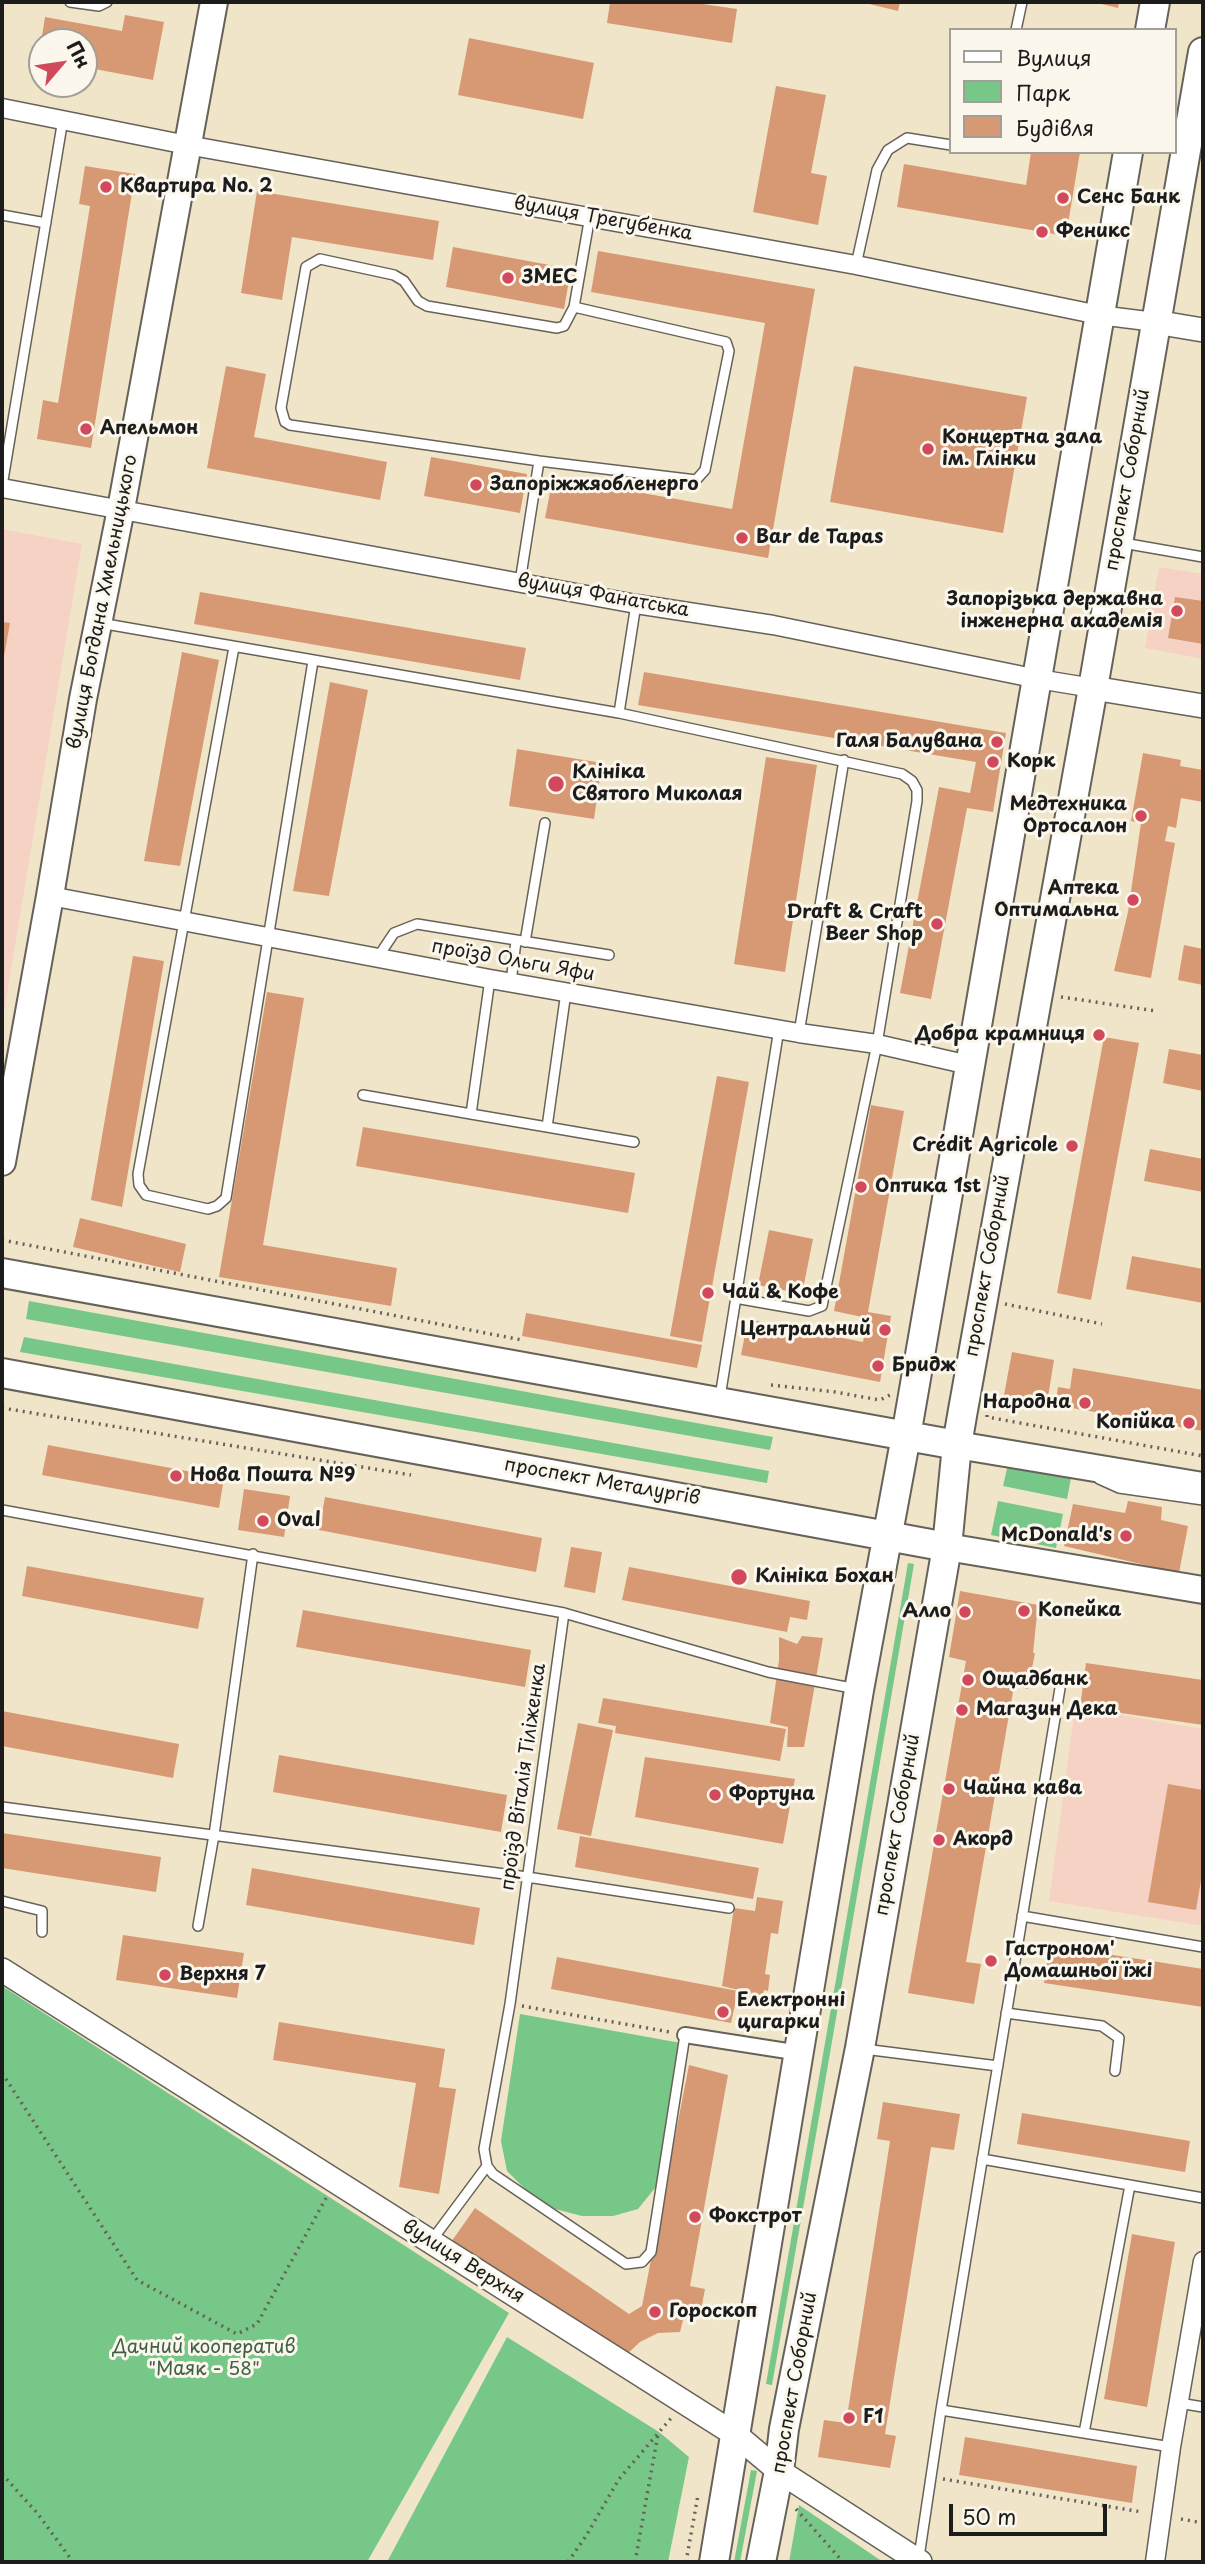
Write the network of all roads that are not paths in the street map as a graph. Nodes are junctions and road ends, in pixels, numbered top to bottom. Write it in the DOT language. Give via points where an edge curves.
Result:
graph roads {
  1 [pos="70,2"];
  2 [pos="107,2"];
  3 [pos="214,2"];
  4 [pos="1022,2"];
  5 [pos="1155,2"];
  6 [pos="1016,28"];
  7 [pos="1150,28"];
  8 [pos="1203,52"];
  9 [pos="2,108"];
  10 [pos="63,119"];
  11 [pos="187,145"];
  12 [pos="950,145"];
  13 [pos="1128,154"];
  14 [pos="2,215"];
  15 [pos="590,216"];
  16 [pos="46,223"];
  17 [pos="856,265"];
  18 [pos="574,307"];
  19 [pos="1099,315"];
  20 [pos="1155,322"];
  21 [pos="1203,330"];
  22 [pos="539,461"];
  23 [pos="2,487"];
  24 [pos="121,509"];
  25 [pos="1118,542"];
  26 [pos="1203,557"];
  27 [pos="520,582"];
  28 [pos="636,604"];
  29 [pos="98,623"];
  30 [pos="234,647"];
  31 [pos="313,661"];
  32 [pos="1038,679"];
  33 [pos="1093,688"];
  34 [pos="1203,706"];
  35 [pos="619,713"];
  36 [pos="844,760"];
  37 [pos="545,823"];
  38 [pos="50,896"];
  39 [pos="184,923"];
  40 [pos="269,937"];
  41 [pos="520,942"];
  42 [pos="609,955"];
  43 [pos="376,958"];
  44 [pos="490,979"];
  45 [pos="511,982"];
  46 [pos="566,992"];
  47 [pos="779,1029"];
  48 [pos="799,1033"];
  49 [pos="877,1044"];
  50 [pos="969,1065"];
  51 [pos="363,1096"];
  52 [pos="471,1114"];
  53 [pos="547,1127"];
  54 [pos="635,1142"];
  55 [pos="2,1161"];
  56 [pos="2,1273"];
  57 [pos="735,1298"];
  58 [pos="2,1373"];
  59 [pos="719,1402"];
  60 [pos="906,1436"];
  61 [pos="957,1445"];
  62 [pos="1069,1464"];
  63 [pos="1203,1486"];
  64 [pos="1203,1500"];
  65 [pos="2,1510"];
  66 [pos="887,1534"];
  67 [pos="947,1547"];
  68 [pos="253,1555"];
  69 [pos="1203,1590"];
  70 [pos="564,1613"];
  71 [pos="1061,1682"];
  72 [pos="859,1690"];
  73 [pos="2,1807"];
  74 [pos="214,1835"];
  75 [pos="527,1877"];
  76 [pos="2,1901"];
  77 [pos="729,1908"];
  78 [pos="1022,1916"];
  79 [pos="198,1926"];
  80 [pos="42,1932"];
  81 [pos="1203,1947"];
  82 [pos="2,1969"];
  83 [pos="1006,2013"];
  84 [pos="685,2035"];
  85 [pos="860,2048"];
  86 [pos="800,2053"];
  87 [pos="998,2066"];
  88 [pos="1115,2071"];
  89 [pos="982,2158"];
  90 [pos="487,2166"];
  91 [pos="1130,2185"];
  92 [pos="1203,2198"];
  93 [pos="431,2242"];
  94 [pos="1203,2261"];
  95 [pos="1179,2403"];
  96 [pos="1203,2407"];
  97 [pos="941,2410"];
  98 [pos="1084,2433"];
  99 [pos="736,2435"];
  100 [pos="1171,2447"];
  101 [pos="779,2470"];
  102 [pos="714,2562"];
  103 [pos="761,2562"];
  104 [pos="919,2562"];
  105 [pos="1155,2562"];
  1 -- 2 [label="lane" via="99,6"];
  3 -- 11 [label="main road, вулиця Богдана Хмельницького"];
  4 -- 6 [label="lane"];
  5 -- 7 [label="main road"];
  8 -- 20 [label="main road, проспект Соборний"];
  9 -- 10 [label="street, вулиця Трегубенка"];
  10 -- 11 [label="street, вулиця Трегубенка"];
  10 -- 16 [label="lane"];
  11 -- 15 [label="street, вулиця Трегубенка"];
  11 -- 24 [label="main road, вулиця Богдана Хмельницького"];
  12 -- 17 [label="lane" via="907,138 888,150 877,170"];
  13 -- 19 [label="main road"];
  14 -- 16 [label="lane"];
  15 -- 17 [label="street, вулиця Трегубенка"];
  15 -- 18 [label="lane"];
  16 -- 23 [label="lane"];
  17 -- 19 [label="street, вулиця Трегубенка"];
  18 -- 22 [label="lane" via="726,342 729,351 705,470 696,480"];
  18 -- 22 [label="lane" via="564,326 557,328 427,306 394,275 320,260 306,267 281,408 285,422"];
  19 -- 20 [label="street, вулиця Трегубенка"];
  19 -- 32 [label="main road"];
  20 -- 21 [label="street, вулиця Трегубенка"];
  20 -- 25 [label="main road, проспект Соборний"];
  22 -- 27 [label="lane"];
  23 -- 24 [label="street, вулиця Фанатська"];
  24 -- 27 [label="street, вулиця Фанатська"];
  24 -- 29 [label="main road, вулиця Богдана Хмельницького"];
  25 -- 26 [label="lane"];
  25 -- 33 [label="main road, проспект Соборний"];
  27 -- 28 [label="street, вулиця Фанатська"];
  28 -- 32 [label="street, вулиця Фанатська" via="773,625"];
  28 -- 35 [label="lane"];
  29 -- 30 [label="lane"];
  29 -- 38 [label="main road, вулиця Богдана Хмельницького"];
  30 -- 31 [label="lane"];
  30 -- 39 [label="lane"];
  31 -- 35 [label="lane"];
  31 -- 40 [label="lane"];
  32 -- 33 [label="street, вулиця Фанатська"];
  32 -- 50 [label="main road"];
  33 -- 34 [label="street, вулиця Фанатська"];
  33 -- 61 [label="main road, проспект Соборний"];
  35 -- 36 [label="lane"];
  36 -- 48 [label="lane"];
  36 -- 49 [label="lane" via="902,774 917,789"];
  37 -- 41 [label="lane"];
  38 -- 39 [label="street, проїзд Ольги Яфи"];
  38 -- 55 [label="main road, вулиця Богдана Хмельницького"];
  39 -- 40 [label="street, проїзд Ольги Яфи"];
  39 -- 40 [label="lane" via="138,1174 146,1195 208,1209 226,1198"];
  40 -- 43 [label="street, проїзд Ольги Яфи"];
  41 -- 42 [label="lane"];
  41 -- 43 [label="lane" via="417,924 394,933"];
  41 -- 45 [label="lane"];
  43 -- 44 [label="street, проїзд Ольги Яфи"];
  44 -- 45 [label="street, проїзд Ольги Яфи"];
  44 -- 52 [label="lane"];
  45 -- 46 [label="street, проїзд Ольги Яфи"];
  46 -- 47 [label="street, проїзд Ольги Яфи"];
  46 -- 53 [label="lane"];
  47 -- 48 [label="street, проїзд Ольги Яфи"];
  47 -- 57 [label="lane"];
  48 -- 49 [label="street, проїзд Ольги Яфи"];
  49 -- 50 [label="street, проїзд Ольги Яфи"];
  49 -- 57 [label="lane" via="822,1306 809,1311"];
  50 -- 60 [label="main road"];
  51 -- 52 [label="lane"];
  52 -- 53 [label="lane"];
  53 -- 54 [label="lane"];
  56 -- 59 [label="main road"];
  57 -- 59 [label="lane"];
  58 -- 66 [label="main road, проспект Металургів"];
  59 -- 60 [label="main road"];
  60 -- 61 [label="main road"];
  60 -- 66 [label="main road"];
  61 -- 62 [label="main road"];
  61 -- 67 [label="main road, проспект Соборний"];
  62 -- 63 [label="main road"];
  62 -- 64 [label="lane" via="1119,1488"];
  65 -- 68 [label="lane"];
  66 -- 67 [label="main road, проспект Металургів"];
  66 -- 72 [label="main road"];
  67 -- 69 [label="main road, проспект Металургів"];
  67 -- 85 [label="main road, проспект Соборний"];
  68 -- 70 [label="lane"];
  68 -- 74 [label="lane"];
  70 -- 72 [label="lane" via="768,1672"];
  70 -- 75 [label="lane, проїзд Віталія Тіліженка"];
  71 -- 78 [label="lane"];
  72 -- 86 [label="main road"];
  73 -- 74 [label="lane"];
  74 -- 75 [label="lane"];
  74 -- 79 [label="lane"];
  75 -- 77 [label="lane"];
  75 -- 90 [label="lane, проїзд Віталія Тіліженка" via="484,2149"];
  76 -- 80 [label="lane" via="42,1911"];
  78 -- 81 [label="lane"];
  78 -- 83 [label="lane"];
  82 -- 93 [label="street, вулиця Верхня"];
  83 -- 87 [label="lane"];
  83 -- 88 [label="lane" via="1102,2026 1119,2038"];
  84 -- 86 [label="street"];
  84 -- 90 [label="lane" via="651,2252 642,2262 626,2264 492,2174"];
  85 -- 87 [label="lane"];
  85 -- 101 [label="main road, проспект Соборний"];
  86 -- 99 [label="main road"];
  87 -- 89 [label="lane"];
  89 -- 91 [label="lane"];
  89 -- 97 [label="lane"];
  90 -- 93 [label="lane"];
  91 -- 92 [label="lane"];
  91 -- 98 [label="lane"];
  93 -- 99 [label="street, вулиця Верхня"];
  94 -- 95 [label="street"];
  95 -- 96 [label="lane"];
  95 -- 100 [label="street"];
  97 -- 98 [label="lane"];
  97 -- 104 [label="lane"];
  98 -- 100 [label="lane"];
  99 -- 101 [label="street, вулиця Верхня"];
  99 -- 102 [label="main road"];
  100 -- 105 [label="street"];
  101 -- 103 [label="main road, проспект Соборний"];
  101 -- 104 [label="street, вулиця Верхня"];
}
